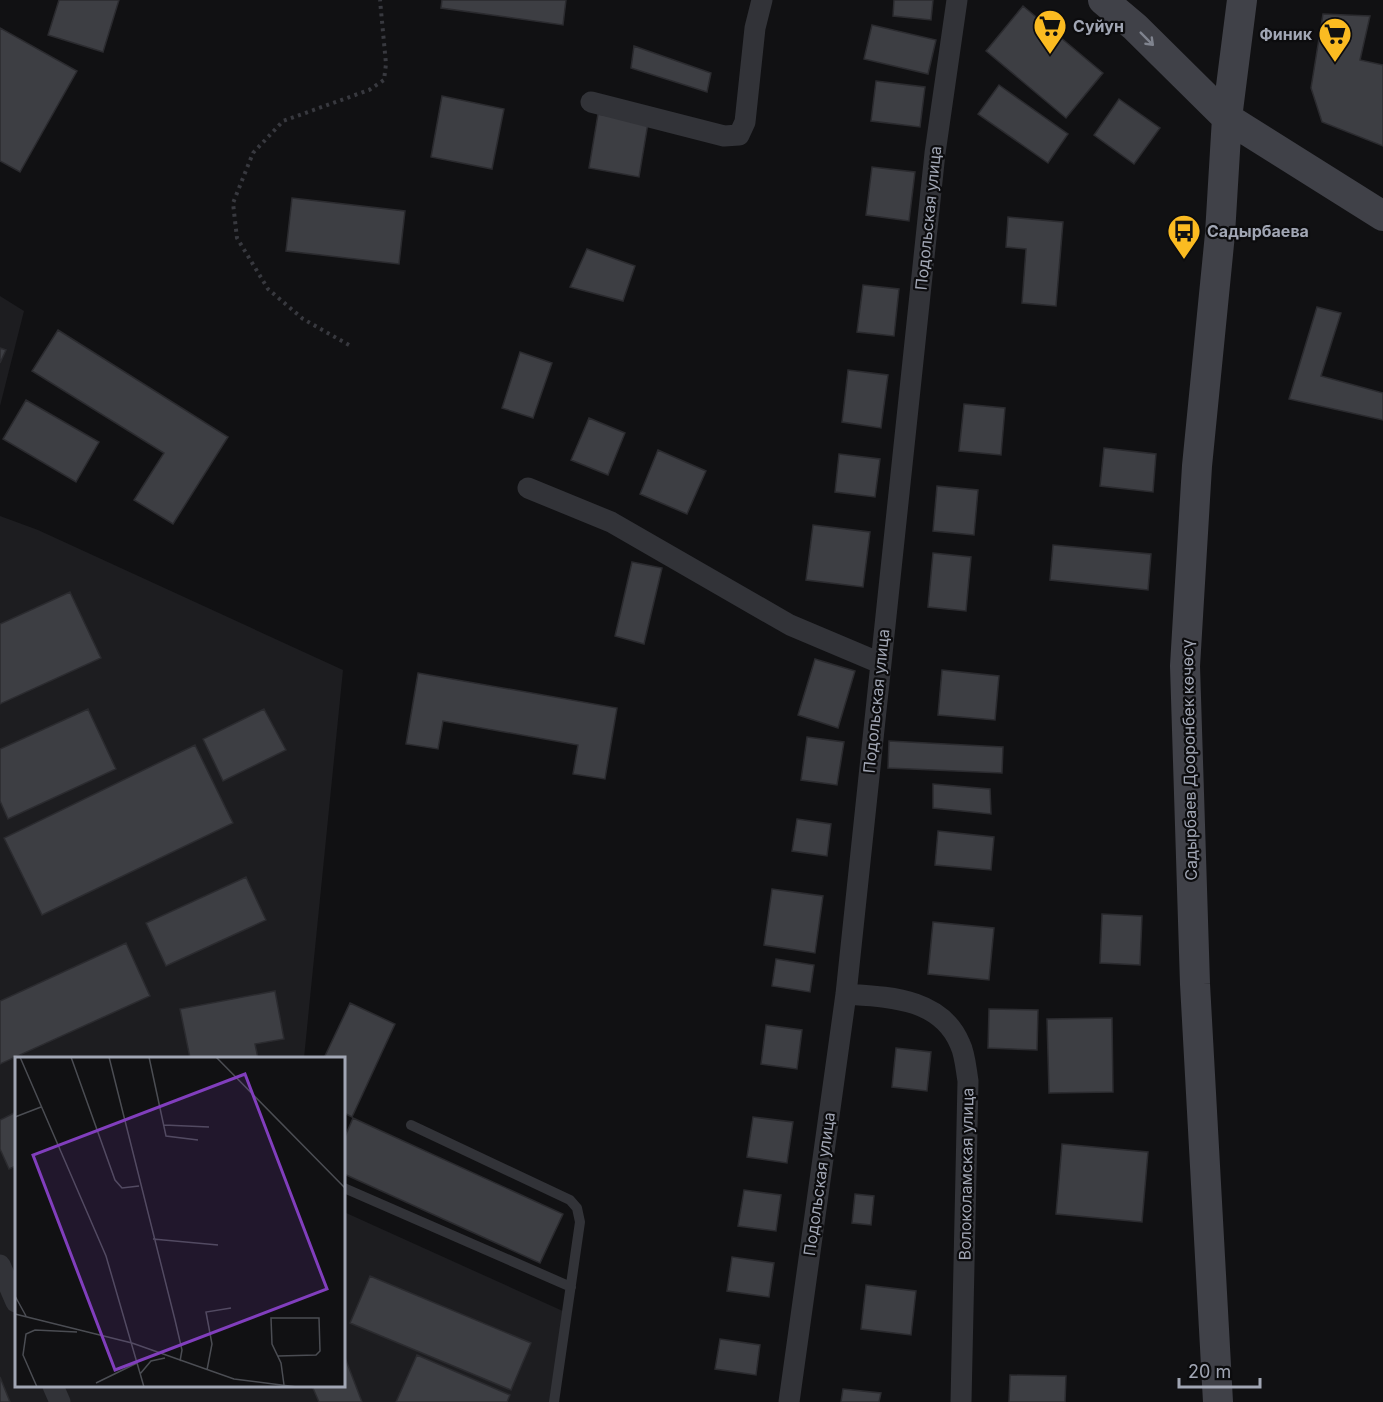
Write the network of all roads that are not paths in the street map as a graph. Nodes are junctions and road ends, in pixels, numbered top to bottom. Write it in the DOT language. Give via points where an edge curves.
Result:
graph roads {
  1 [pos="762,0"];
  2 [pos="957,0"];
  3 [pos="1103,0"];
  4 [pos="1242,0"];
  5 [pos="591,102"];
  6 [pos="1227,118"];
  7 [pos="1383,216"];
  8 [pos="528,488"];
  9 [pos="880,663"];
  10 [pos="846,994"];
  11 [pos="411,1125"];
  12 [pos="345,1188"];
  13 [pos="0,1264"];
  14 [pos="571,1287"];
  15 [pos="15,1300"];
  16 [pos="53,1387"];
  17 [pos="60,1402"];
  18 [pos="554,1402"];
  19 [pos="789,1402"];
  20 [pos="961,1402"];
  21 [pos="1218,1402"];
  1 -- 5 [label="street" via="755,28 745,122 739,135 724,136"];
  2 -- 9 [label="street, Подольская улица" via="935,153"];
  3 -- 6 [label="main road, one-way"];
  4 -- 6 [label="main road, Садырбаев Дооронбек көчөсү"];
  6 -- 7 [label="main road"];
  6 -- 21 [label="main road, Садырбаев Дооронбек көчөсү" via="1197,466 1185,666 1195,984"];
  8 -- 9 [label="street" via="611,522 790,625"];
  9 -- 10 [label="street, Подольская улица"];
  10 -- 19 [label="street, Подольская улица"];
  10 -- 20 [label="street, Волоколамская улица" via="919,1004 946,1020 961,1044 968,1081"];
  11 -- 14 [label="lane" via="570,1200 580,1221"];
  12 -- 14 [label="lane"];
  13 -- 15 [label="street"];
  14 -- 18 [label="lane"];
  16 -- 17 [label="street"];
}
